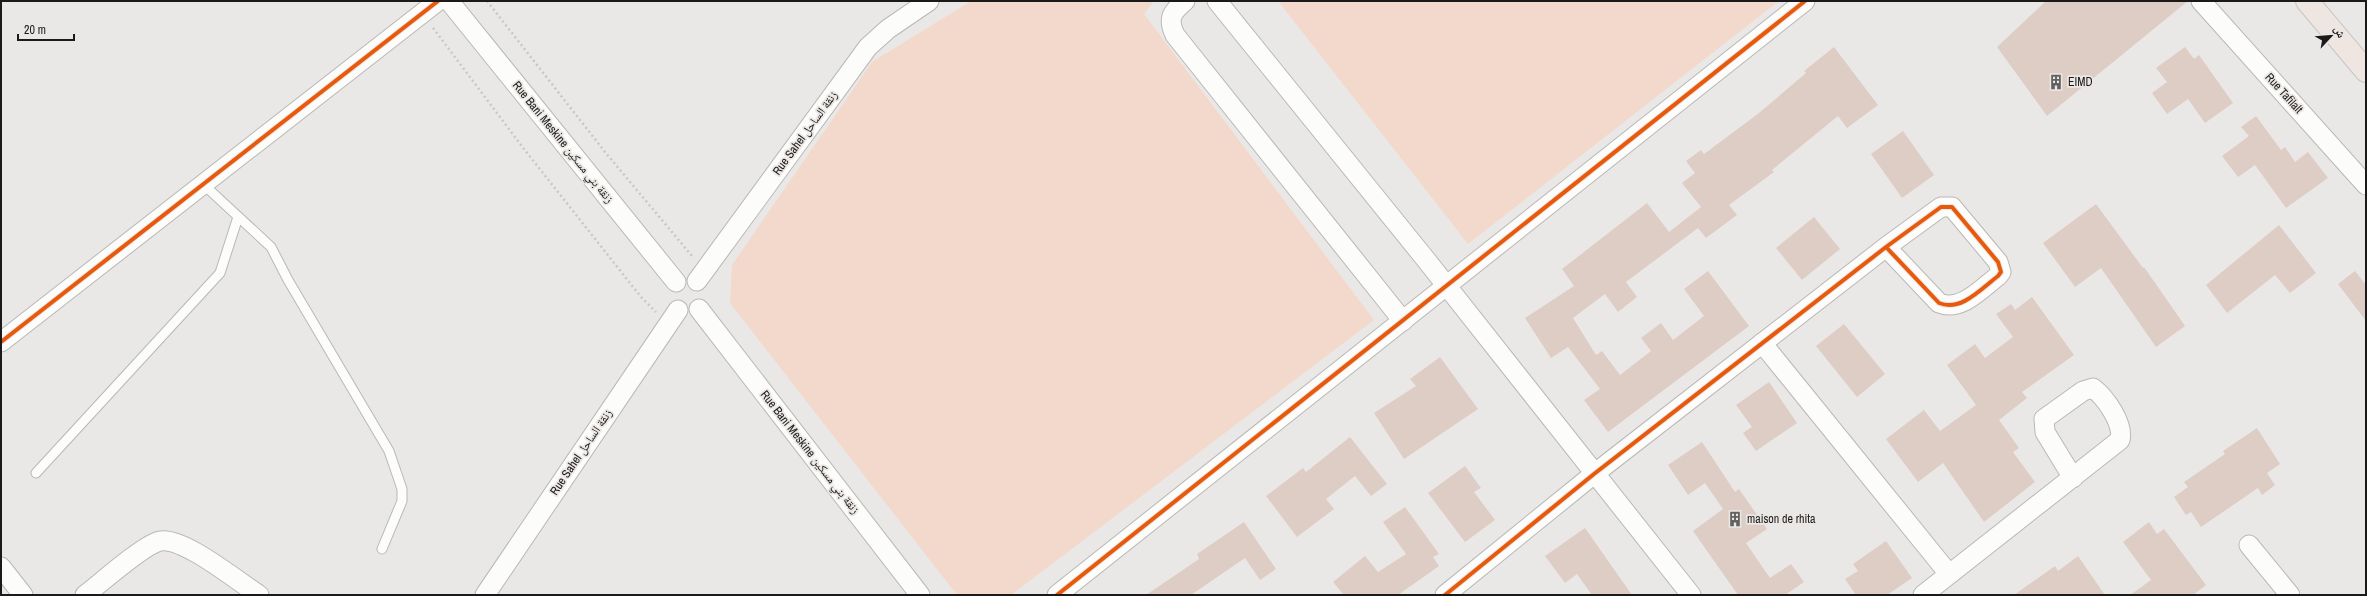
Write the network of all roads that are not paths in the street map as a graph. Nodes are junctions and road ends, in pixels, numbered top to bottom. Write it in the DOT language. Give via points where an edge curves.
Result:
graph roads {
  1 [pos="438,1"];
  2 [pos="449,1"];
  3 [pos="929,1"];
  4 [pos="1185,1"];
  5 [pos="1217,1"];
  6 [pos="1805,1"];
  7 [pos="2201,1"];
  8 [pos="2307,1"];
  9 [pos="2366,71"];
  10 [pos="203,184"];
  11 [pos="2366,184"];
  12 [pos="238,217"];
  13 [pos="1886,247"];
  14 [pos="697,281"];
  15 [pos="676,282"];
  16 [pos="1448,288"];
  17 [pos="699,309"];
  18 [pos="673,317"];
  19 [pos="1403,321"];
  20 [pos="1,342"];
  21 [pos="1762,343"];
  22 [pos="36,473"];
  23 [pos="1594,474"];
  24 [pos="2073,478"];
  25 [pos="2249,545"];
  26 [pos="382,549"];
  27 [pos="1,567"];
  28 [pos="1949,574"];
  29 [pos="23,595"];
  30 [pos="85,595"];
  31 [pos="259,595"];
  32 [pos="485,595"];
  33 [pos="920,595"];
  34 [pos="1057,595"];
  35 [pos="1445,595"];
  36 [pos="1691,595"];
  37 [pos="1923,595"];
  38 [pos="2290,595"];
  1 -- 10 [label="street"];
  2 -- 15 [label="street, Rue Bani Meskine زنقة بني مسكين"];
  3 -- 14 [label="street, Rue Sahel زنقة الساحل" via="888,29 868,47"];
  4 -- 19 [label="street" via="1172,12 1170,18 1175,35"];
  5 -- 16 [label="street"];
  6 -- 16 [label="street"];
  7 -- 11 [label="street, Rue Tafilalt"];
  8 -- 9 [label="highway"];
  10 -- 12 [label="lane"];
  10 -- 20 [label="street"];
  12 -- 22 [label="lane" via="220,273"];
  12 -- 26 [label="lane" via="271,248 389,450 402,489 402,501"];
  13 -- 13 [label="street" via="1939,303 1947,306 1963,303 2000,272 1998,262 1949,206 1941,207"];
  13 -- 21 [label="street"];
  14 -- 15 [label="street" via="688,278"];
  14 -- 17 [label="street" via="706,294 705,301"];
  15 -- 18 [label="street" via="670,293"];
  16 -- 19 [label="street"];
  16 -- 23 [label="street"];
  17 -- 18 [label="street"];
  17 -- 33 [label="street, Rue Bani Meskine زنقة بني مسكين"];
  18 -- 32 [label="street, Rue Sahel زنقة الساحل"];
  19 -- 34 [label="street"];
  21 -- 23 [label="street"];
  21 -- 28 [label="street"];
  23 -- 35 [label="street"];
  23 -- 36 [label="street"];
  24 -- 24 [label="street" via="2045,432 2044,419 2083,391 2093,388 2099,392 2118,422 2122,435 2120,440"];
  24 -- 28 [label="street"];
  25 -- 38 [label="street"];
  27 -- 29 [label="street"];
  28 -- 37 [label="street"];
  30 -- 31 [label="street" via="147,548 159,542 172,541 186,546"];
}
